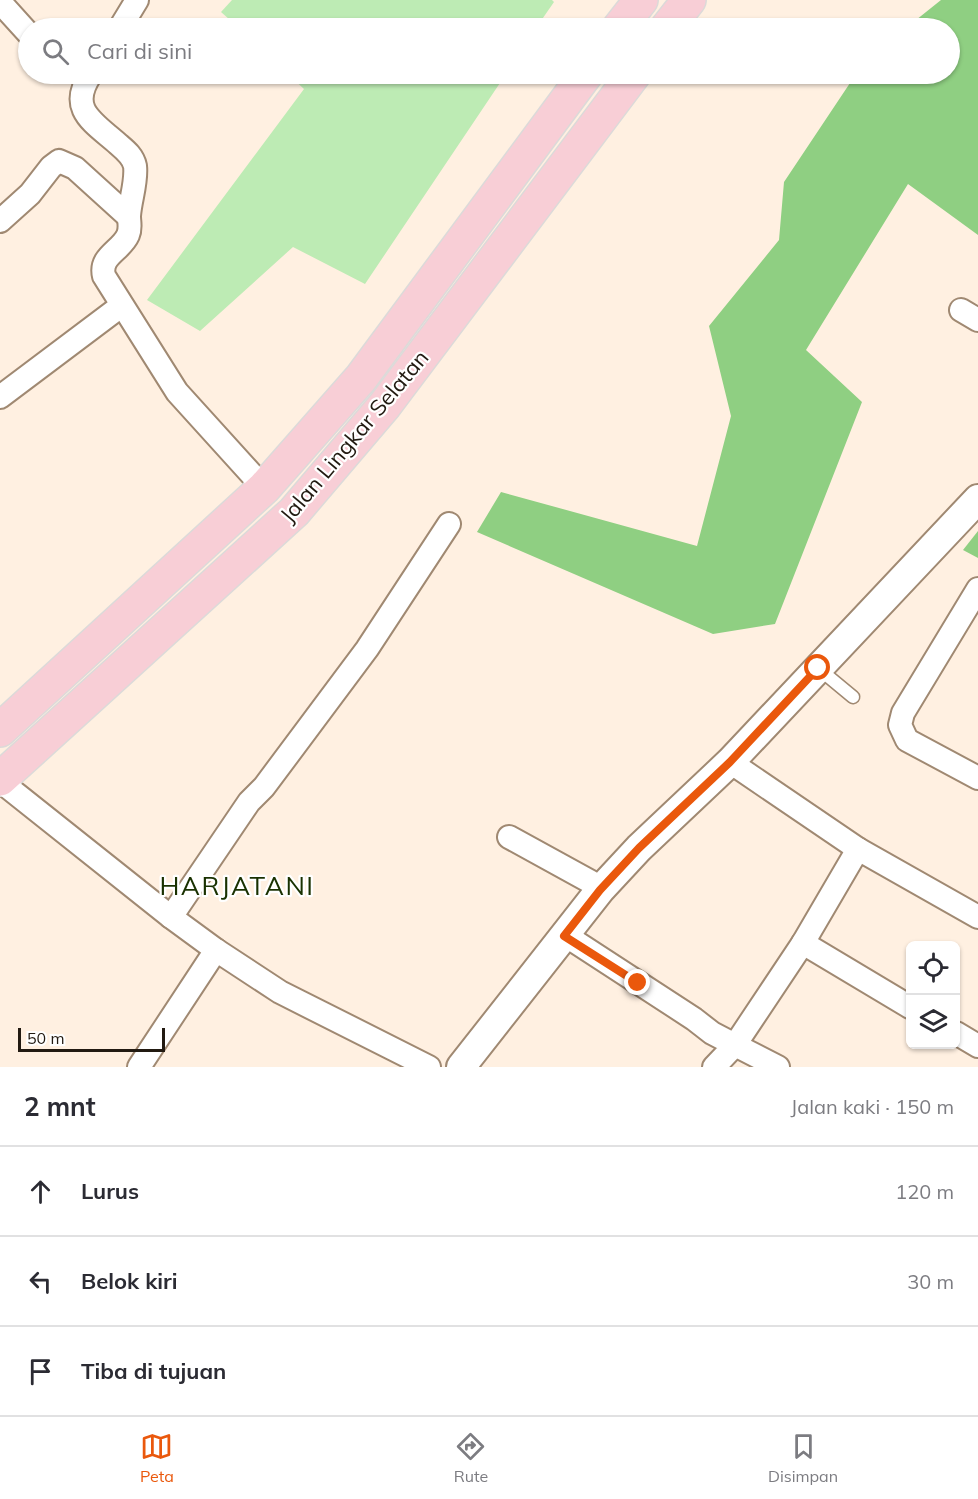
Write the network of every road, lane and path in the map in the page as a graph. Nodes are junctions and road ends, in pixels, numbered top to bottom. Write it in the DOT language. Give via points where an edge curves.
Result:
graph roads {
  1 [pos="137,0"];
  2 [pos="640,0"];
  3 [pos="689,0"];
  4 [pos="0,2"];
  5 [pos="126,18"];
  6 [pos="627,18"];
  7 [pos="675,18"];
  8 [pos="18,22"];
  9 [pos="82,84"];
  10 [pos="579,84"];
  11 [pos="626,84"];
  12 [pos="129,217"];
  13 [pos="0,220"];
  14 [pos="121,306"];
  15 [pos="0,397"];
  16 [pos="264,488"];
  17 [pos="978,499"];
  18 [pos="449,524"];
  19 [pos="978,589"];
  20 [pos="818,668"];
  21 [pos="853,697"];
  22 [pos="0,730"];
  23 [pos="730,762"];
  24 [pos="978,778"];
  25 [pos="0,780"];
  26 [pos="509,837"];
  27 [pos="858,849"];
  28 [pos="600,890"];
  29 [pos="171,917"];
  30 [pos="978,917"];
  31 [pos="564,936"];
  32 [pos="802,943"];
  33 [pos="216,950"];
  34 [pos="906,1004"];
  35 [pos="960,1035"];
  36 [pos="735,1045"];
  37 [pos="978,1046"];
  38 [pos="139,1067"];
  39 [pos="429,1067"];
  40 [pos="461,1067"];
  41 [pos="714,1067"];
  42 [pos="778,1067"];
  1 -- 5 [label="street"];
  2 -- 6 [label="highway"];
  3 -- 7 [label="highway"];
  4 -- 8 [label="street"];
  9 -- 12 [label="street" via="81,106 88,118 133,160"];
  10 -- 16 [label="highway, Jalan Lingkar Selatan" via="361,378"];
  11 -- 25 [label="highway, Jalan Lingkar Selatan" via="385,405 294,512"];
  12 -- 13 [label="street" via="75,168 59,161"];
  12 -- 14 [label="street" via="127,238 102,268"];
  14 -- 15 [label="street"];
  14 -- 16 [label="street" via="177,392"];
  16 -- 22 [label="highway, Jalan Lingkar Selatan"];
  17 -- 20 [label="street"];
  18 -- 29 [label="street" via="367,649 249,802"];
  19 -- 24 [label="street" via="903,713 900,725 907,740"];
  20 -- 21 [label="lane"];
  20 -- 23 [label="street"];
  23 -- 27 [label="street"];
  23 -- 28 [label="street"];
  25 -- 29 [label="street"];
  26 -- 28 [label="street"];
  27 -- 30 [label="street"];
  27 -- 32 [label="street"];
  28 -- 31 [label="street"];
  29 -- 33 [label="street"];
  31 -- 36 [label="street"];
  31 -- 40 [label="street"];
  32 -- 34 [label="street"];
  32 -- 36 [label="street"];
  33 -- 38 [label="street"];
  33 -- 39 [label="street" via="280,992"];
  35 -- 37 [label="street"];
  36 -- 41 [label="street"];
  36 -- 42 [label="street"];
}
